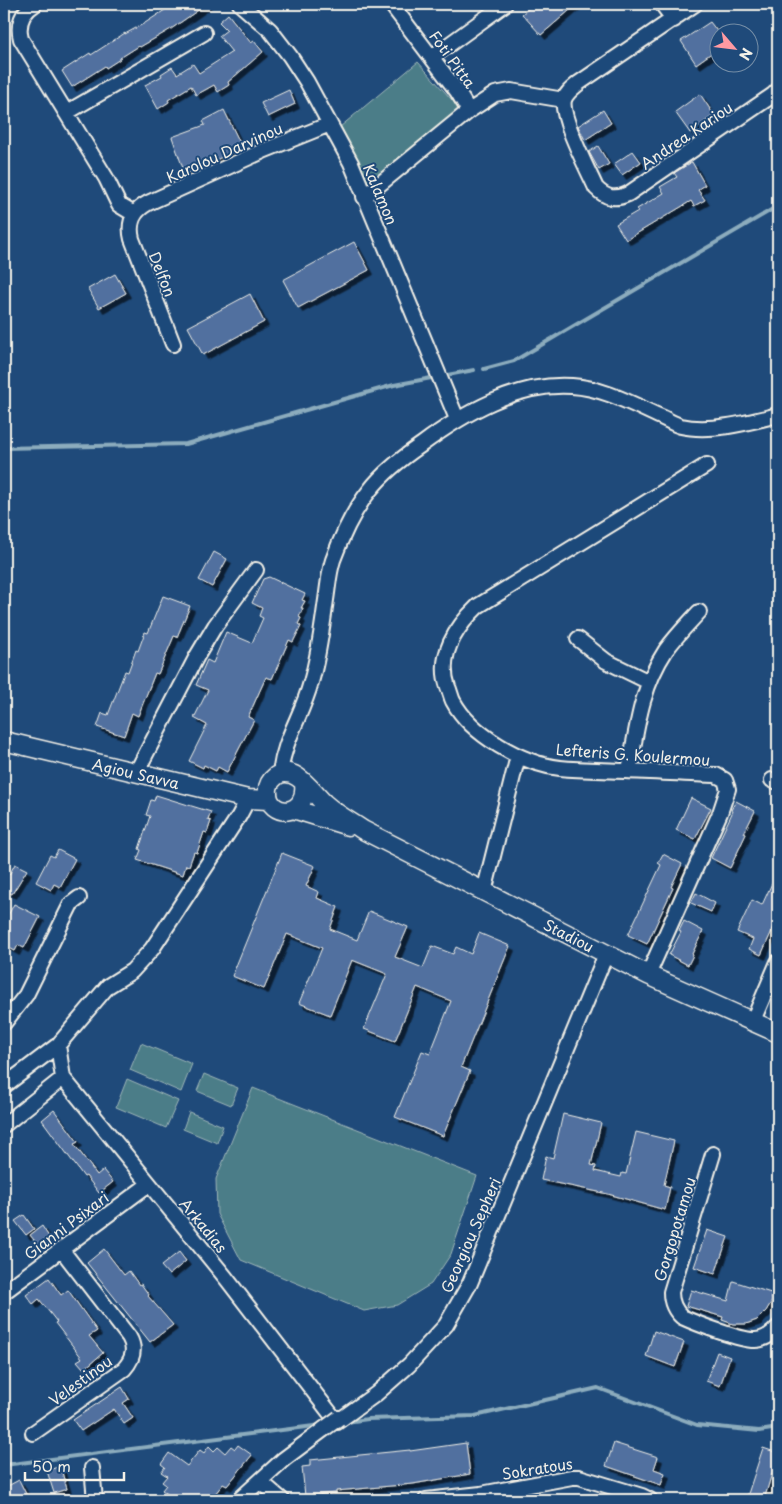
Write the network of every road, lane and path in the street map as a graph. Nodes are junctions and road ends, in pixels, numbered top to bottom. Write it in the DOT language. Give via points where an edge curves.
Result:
graph roads {
  1 [pos="34,4"];
  2 [pos="241,4"];
  3 [pos="391,4"];
  4 [pos="505,4"];
  5 [pos="662,4"];
  6 [pos="695,4"];
  7 [pos="674,20"];
  8 [pos="204,33"];
  9 [pos="432,58"];
  10 [pos="778,90"];
  11 [pos="564,100"];
  12 [pos="469,111"];
  13 [pos="66,113"];
  14 [pos="330,124"];
  15 [pos="364,197"];
  16 [pos="134,214"];
  17 [pos="173,344"];
  18 [pos="778,415"];
  19 [pos="457,419"];
  20 [pos="706,466"];
  21 [pos="256,570"];
  22 [pos="699,612"];
  23 [pos="578,639"];
  24 [pos="649,682"];
  25 [pos="4,741"];
  26 [pos="518,756"];
  27 [pos="629,771"];
  28 [pos="136,773"];
  29 [pos="280,774"];
  30 [pos="304,784"];
  31 [pos="248,798"];
  32 [pos="269,800"];
  33 [pos="293,809"];
  34 [pos="363,830"];
  35 [pos="484,892"];
  36 [pos="78,898"];
  37 [pos="606,954"];
  38 [pos="778,962"];
  39 [pos="648,975"];
  40 [pos="4,1023"];
  41 [pos="752,1023"];
  42 [pos="778,1034"];
  43 [pos="58,1045"];
  44 [pos="63,1078"];
  45 [pos="4,1086"];
  46 [pos="4,1124"];
  47 [pos="713,1154"];
  48 [pos="149,1184"];
  49 [pos="62,1249"];
  50 [pos="4,1292"];
  51 [pos="778,1327"];
  52 [pos="338,1420"];
  53 [pos="33,1433"];
  54 [pos="92,1468"];
  55 [pos="260,1481"];
  56 [pos="482,1497"];
  57 [pos="96,1500"];
  58 [pos="239,1500"];
  59 [pos="282,1500"];
  60 [pos="426,1500"];
  61 [pos="650,1500"];
  1 -- 13 [label="street" via="22,14 18,30"];
  2 -- 14 [label="street, Kalamon" via="270,30 290,56"];
  3 -- 9 [label="street, Foti Pitta"];
  4 -- 9 [label="street"];
  5 -- 7 [label="street"];
  6 -- 7 [label="street"];
  7 -- 11 [label="street" via="579,83"];
  8 -- 13 [label="street"];
  9 -- 12 [label="street, Foti Pitta"];
  10 -- 11 [label="street, Andrea Kariou" via="620,198 602,195 596,188 569,126"];
  11 -- 12 [label="street" via="503,92"];
  12 -- 15 [label="street"];
  13 -- 16 [label="street" via="119,204"];
  14 -- 15 [label="street, Kalamon" via="351,163"];
  14 -- 16 [label="street, Karolou Darvinou" via="148,203"];
  15 -- 19 [label="street, Kalamon"];
  16 -- 17 [label="street, Delfon" via="130,226 132,239"];
  18 -- 19 [label="street" via="692,428 672,423 600,391 556,385 513,394"];
  19 -- 29 [label="street" via="402,458 384,475 370,490 349,524 332,563 311,684 286,742"];
  20 -- 26 [label="street, Lefteris G. Koulermou" via="478,606 463,620 447,652 445,665 445,679 454,702 469,722"];
  21 -- 28 [label="street" via="197,656"];
  22 -- 24 [label="street" via="668,648"];
  23 -- 24 [label="street" via="606,660"];
  24 -- 27 [label="street"];
  25 -- 28 [label="street, Agiou Savva"];
  26 -- 27 [label="street, Lefteris G. Koulermou" via="559,768"];
  26 -- 35 [label="street"];
  27 -- 39 [label="street, Lefteris G. Koulermou" via="716,775 725,780 728,789"];
  28 -- 31 [label="street, Agiou Savva"];
  29 -- 30 [label="street" via="297,776"];
  29 -- 32 [label="street" via="271,782"];
  30 -- 33 [label="street" via="304,797"];
  30 -- 34 [label="street, Stadiou" via="326,805"];
  31 -- 32 [label="street, Agiou Savva"];
  31 -- 43 [label="street" via="152,950 132,972 108,986"];
  32 -- 33 [label="street" via="281,810"];
  33 -- 34 [label="street, Stadiou"];
  34 -- 35 [label="street, Stadiou"];
  35 -- 37 [label="street, Stadiou"];
  36 -- 40 [label="street" via="71,904 26,995"];
  37 -- 39 [label="street, Stadiou"];
  37 -- 52 [label="street, Georgiou Sepheri" via="470,1283 446,1324 409,1365 376,1394"];
  38 -- 41 [label="street"];
  39 -- 41 [label="street, Stadiou"];
  41 -- 42 [label="street, Stadiou"];
  43 -- 44 [label="street"];
  43 -- 45 [label="street"];
  44 -- 46 [label="street"];
  44 -- 48 [label="street, Arkadias"];
  47 -- 51 [label="street, Gorgopotamou" via="672,1292 672,1303 677,1312 689,1320 747,1340 767,1337"];
  48 -- 49 [label="street, Gianni Psixari"];
  48 -- 52 [label="street, Arkadias"];
  49 -- 50 [label="street, Gianni Psixari"];
  49 -- 53 [label="street, Velestinou" via="129,1337 133,1354 124,1369"];
  52 -- 55 [label="street, Georgiou Sepheri, bridge" via="284,1459"];
  54 -- 57 [label="street"];
  55 -- 58 [label="street, Georgiou Sepheri"];
  55 -- 59 [label="street"];
  56 -- 60 [label="street, Sokratous"];
  56 -- 61 [label="street, Sokratous" via="579,1477"];
}
